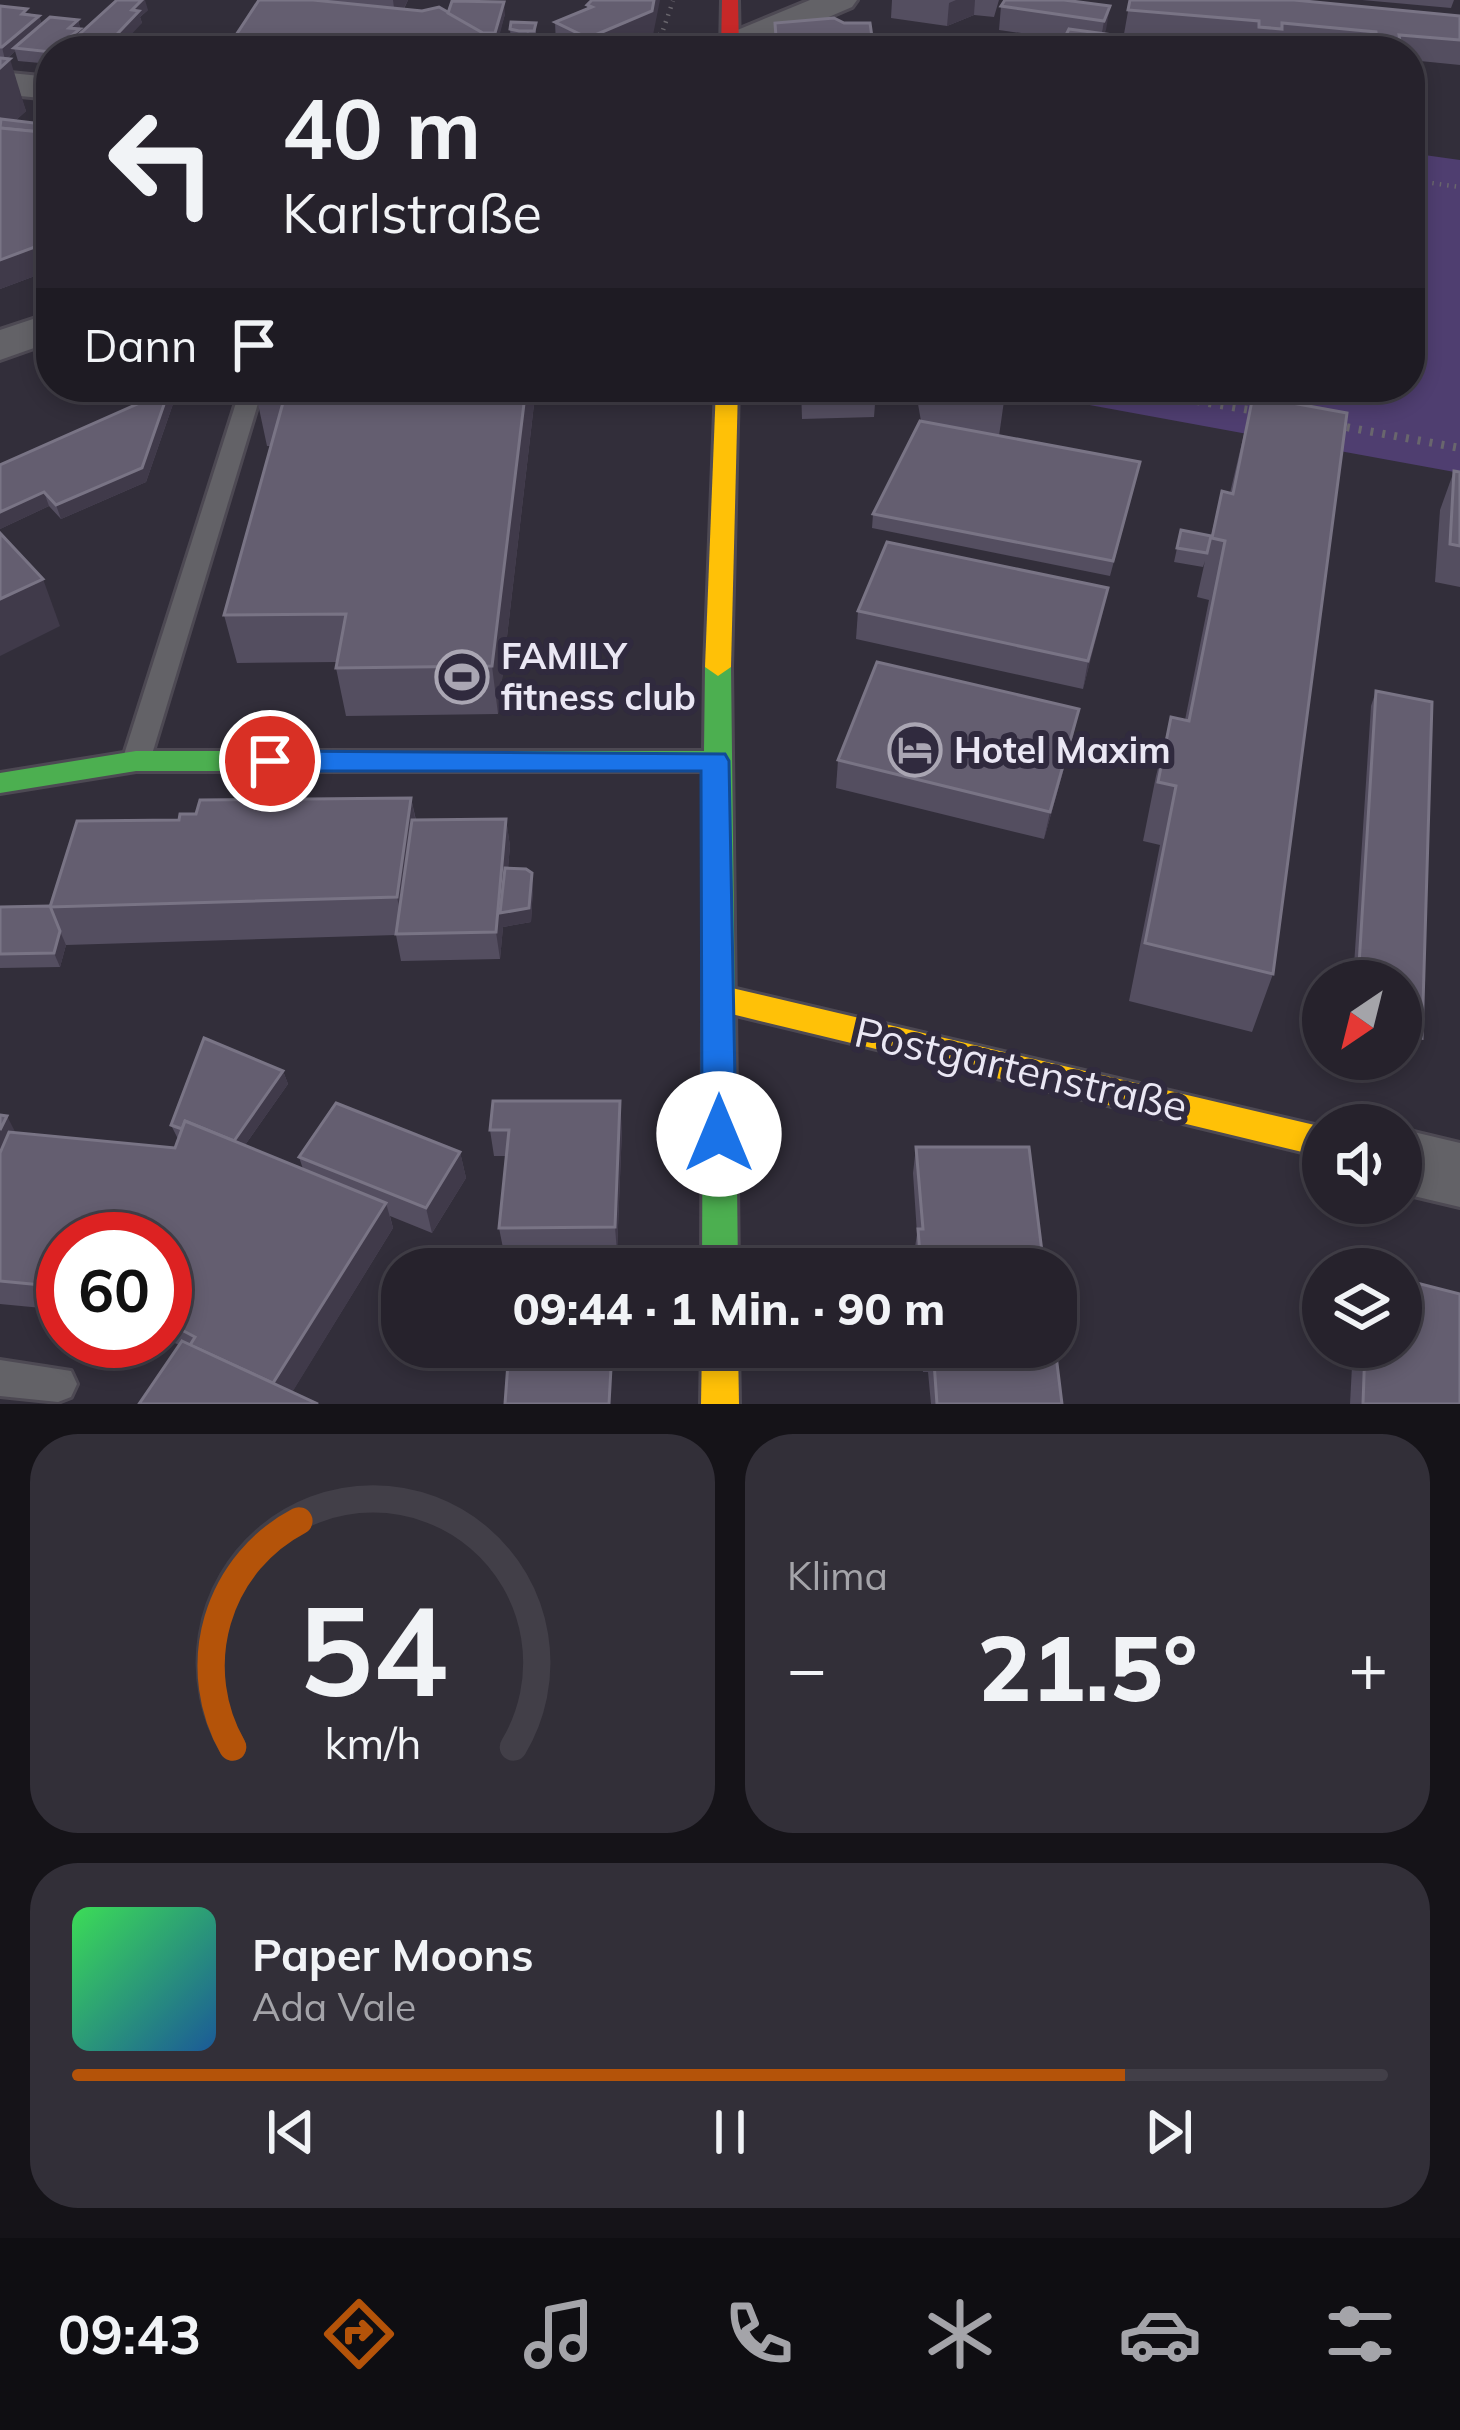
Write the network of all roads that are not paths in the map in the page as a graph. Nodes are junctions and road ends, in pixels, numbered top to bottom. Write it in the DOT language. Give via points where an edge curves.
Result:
graph roads {
  1 [pos="730,0"];
  2 [pos="840,0"];
  3 [pos="727,36"];
  4 [pos="758,36"];
  5 [pos="0,83"];
  6 [pos="36,87"];
  7 [pos="36,332"];
  8 [pos="0,346"];
  9 [pos="247,402"];
  10 [pos="727,402"];
  11 [pos="136,761"];
  12 [pos="715,761"];
  13 [pos="0,783"];
  14 [pos="719,998"];
  15 [pos="1302,1137"];
  16 [pos="1422,1166"];
  17 [pos="1460,1175"];
  18 [pos="720,1248"];
  19 [pos="720,1368"];
  20 [pos="0,1378"];
  21 [pos="58,1384"];
  22 [pos="720,1404"];
  1 -- 3 [label="main road"];
  2 -- 4 [label="street"];
  5 -- 6 [label="street"];
  7 -- 8 [label="street"];
  9 -- 11 [label="lane"];
  10 -- 12 [label="main road"];
  11 -- 12 [label="main road"];
  11 -- 13 [label="main road"];
  12 -- 14 [label="main road"];
  14 -- 15 [label="main road, Postgartenstraße"];
  14 -- 18 [label="main road"];
  16 -- 17 [label="street"];
  19 -- 22 [label="main road"];
  20 -- 21 [label="lane"];
}
